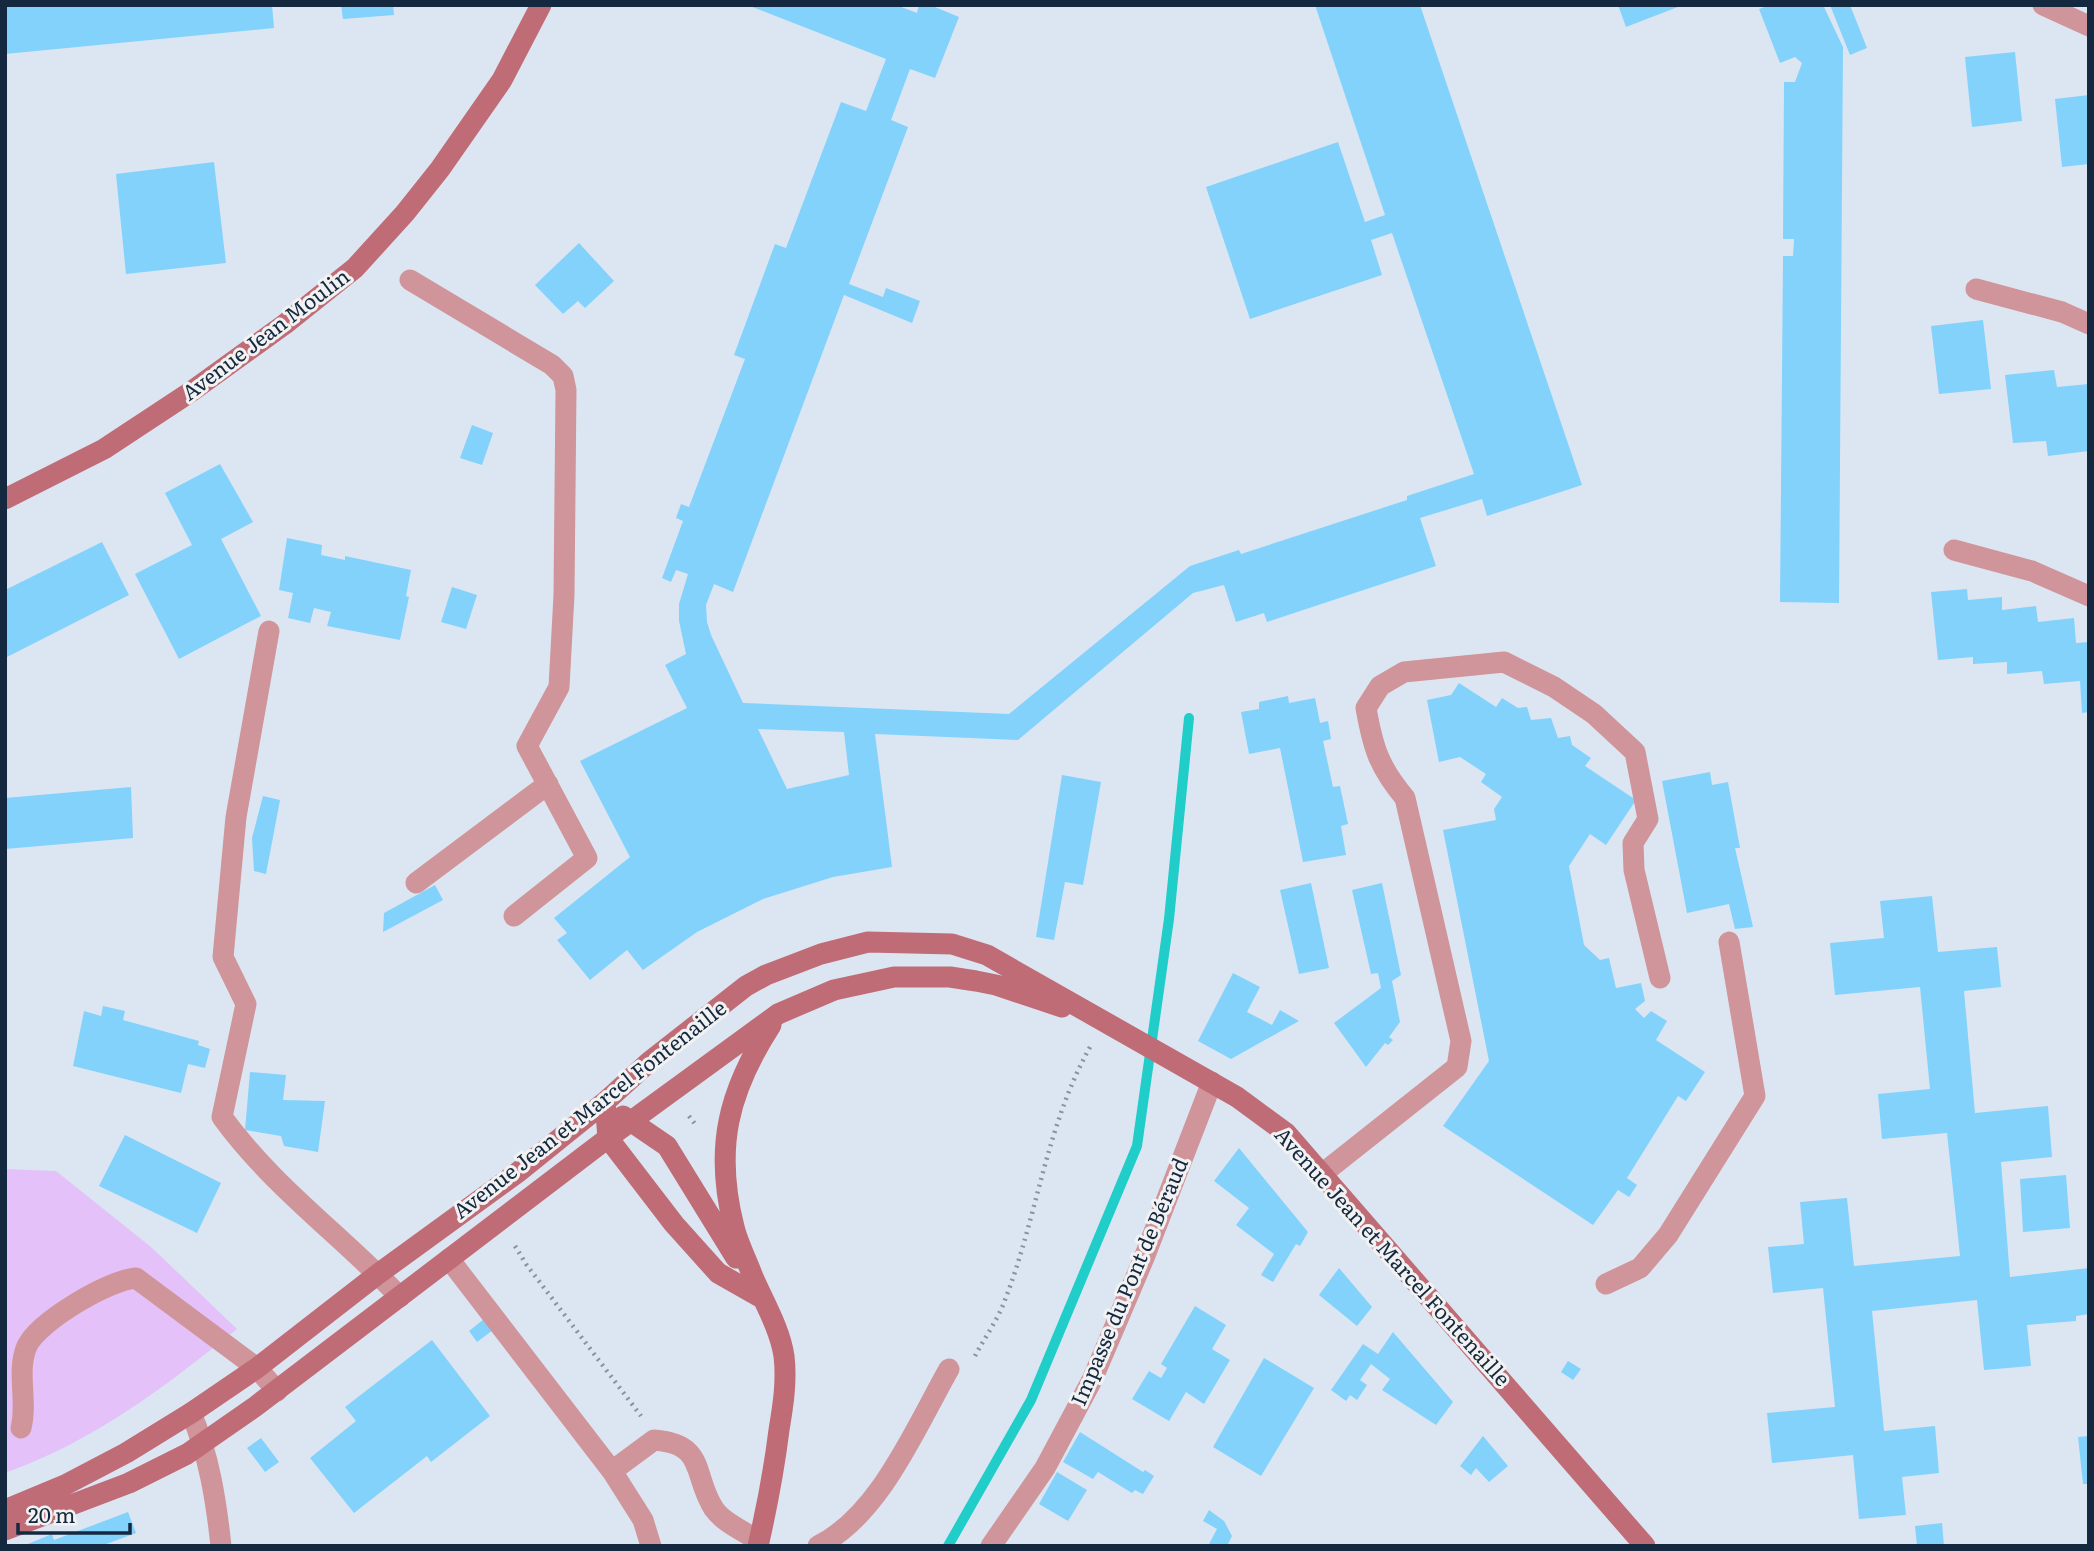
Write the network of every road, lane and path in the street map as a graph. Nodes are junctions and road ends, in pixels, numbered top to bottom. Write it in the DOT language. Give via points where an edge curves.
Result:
graph roads {
  1 [pos="541,5"];
  2 [pos="2043,5"];
  3 [pos="2089,26"];
  4 [pos="410,280"];
  5 [pos="1976,289"];
  6 [pos="2089,324"];
  7 [pos="5,499"];
  8 [pos="1954,550"];
  9 [pos="2089,596"];
  10 [pos="269,631"];
  11 [pos="548,785"];
  12 [pos="416,883"];
  13 [pos="514,916"];
  14 [pos="1729,942"];
  15 [pos="1660,978"];
  16 [pos="778,1014"];
  17 [pos="1104,1022"];
  18 [pos="1075,1073"];
  19 [pos="1206,1078"];
  20 [pos="605,1102"];
  21 [pos="632,1122"];
  22 [pos="608,1138"];
  23 [pos="1322,1174"];
  24 [pos="500,1222"];
  25 [pos="449,1259"];
  26 [pos="378,1273"];
  27 [pos="1606,1284"];
  28 [pos="400,1297"];
  29 [pos="762,1298"];
  30 [pos="257,1368"];
  31 [pos="959,1368"];
  32 [pos="277,1391"];
  33 [pos="191,1413"];
  34 [pos="21,1428"];
  35 [pos="670,1441"];
  36 [pos="203,1443"];
  37 [pos="612,1471"];
  38 [pos="1613,1508"];
  39 [pos="5,1510"];
  40 [pos="5,1530"];
  41 [pos="758,1543"];
  42 [pos="221,1546"];
  43 [pos="651,1546"];
  44 [pos="818,1546"];
  45 [pos="991,1546"];
  46 [pos="1645,1546"];
  47 [pos="1654,1546"];
  1 -- 7 [label="main road, Avenue Jean Moulin" via="502,80 440,169 355,268 192,391 104,449"];
  2 -- 3 [label="street"];
  4 -- 11 [label="street" via="563,376 559,687 527,746"];
  5 -- 6 [label="street"];
  8 -- 9 [label="street" via="2032,571"];
  10 -- 26 [label="street" via="236,817 223,957 246,1004 222,1117 286,1191"];
  11 -- 12 [label="street"];
  11 -- 13 [label="street" via="587,858"];
  14 -- 27 [label="street" via="1755,1096 1668,1235 1640,1268"];
  15 -- 23 [label="street" via="1634,870 1633,843 1648,818 1635,752 1594,714 1504,662 1404,672 1380,686 1366,708 1385,775 1405,798 1461,1041 1457,1066"];
  16 -- 17 [label="main road, Avenue Jean et Marcel Fontenaille" via="834,990 894,977 950,977 996,985"];
  16 -- 21 [label="main road, Avenue Jean et Marcel Fontenaille"];
  16 -- 29 [label="main road" via="736,1091 724,1148 734,1229"];
  17 -- 19 [label="main road, Avenue Jean et Marcel Fontenaille"];
  17 -- 20 [label="main road, Avenue Jean et Marcel Fontenaille" via="987,955 952,944 868,942 821,954 746,986"];
  18 -- 31 [label="path" via="1002,1307"];
  19 -- 23 [label="main road, Avenue Jean et Marcel Fontenaille" via="1286,1133"];
  19 -- 45 [label="street, Impasse du Pont de Béraud" via="1144,1258 1092,1380 1045,1468"];
  20 -- 21 [label="main road"];
  20 -- 22 [label="main road"];
  20 -- 26 [label="main road, Avenue Jean et Marcel Fontenaille"];
  21 -- 22 [label="main road, Avenue Jean et Marcel Fontenaille"];
  21 -- 29 [label="main road" via="667,1146"];
  22 -- 24 [label="main road, Avenue Jean et Marcel Fontenaille"];
  22 -- 29 [label="main road" via="718,1273"];
  23 -- 38 [label="main road, Avenue Jean et Marcel Fontenaille"];
  24 -- 25 [label="main road, Avenue Jean et Marcel Fontenaille"];
  24 -- 35 [label="path" via="526,1264 642,1417"];
  25 -- 28 [label="main road, Avenue Jean et Marcel Fontenaille"];
  25 -- 37 [label="street"];
  26 -- 28 [label="street"];
  26 -- 30 [label="main road, Avenue Jean et Marcel Fontenaille"];
  28 -- 32 [label="main road, Avenue Jean et Marcel Fontenaille"];
  29 -- 41 [label="main road" via="783,1354 785,1382 771,1493"];
  30 -- 32 [label="street"];
  30 -- 33 [label="main road, Avenue Jean et Marcel Fontenaille"];
  30 -- 34 [label="street" via="136,1278 125,1279 90,1294 42,1329 27,1346"];
  31 -- 44 [label="street" via="878,1493 835,1537"];
  32 -- 36 [label="main road, Avenue Jean et Marcel Fontenaille"];
  33 -- 36 [label="street"];
  33 -- 39 [label="main road, Avenue Jean et Marcel Fontenaille" via="65,1485"];
  35 -- 37 [label="street" via="654,1440"];
  35 -- 41 [label="street" via="685,1448 696,1463 714,1510"];
  36 -- 40 [label="main road, Avenue Jean et Marcel Fontenaille" via="129,1483"];
  36 -- 42 [label="street"];
  37 -- 43 [label="street" via="643,1520"];
  38 -- 46 [label="main road, Avenue Jean et Marcel Fontenaille"];
  38 -- 47 [label="main road, Avenue Jean et Marcel Fontenaille"];
}
